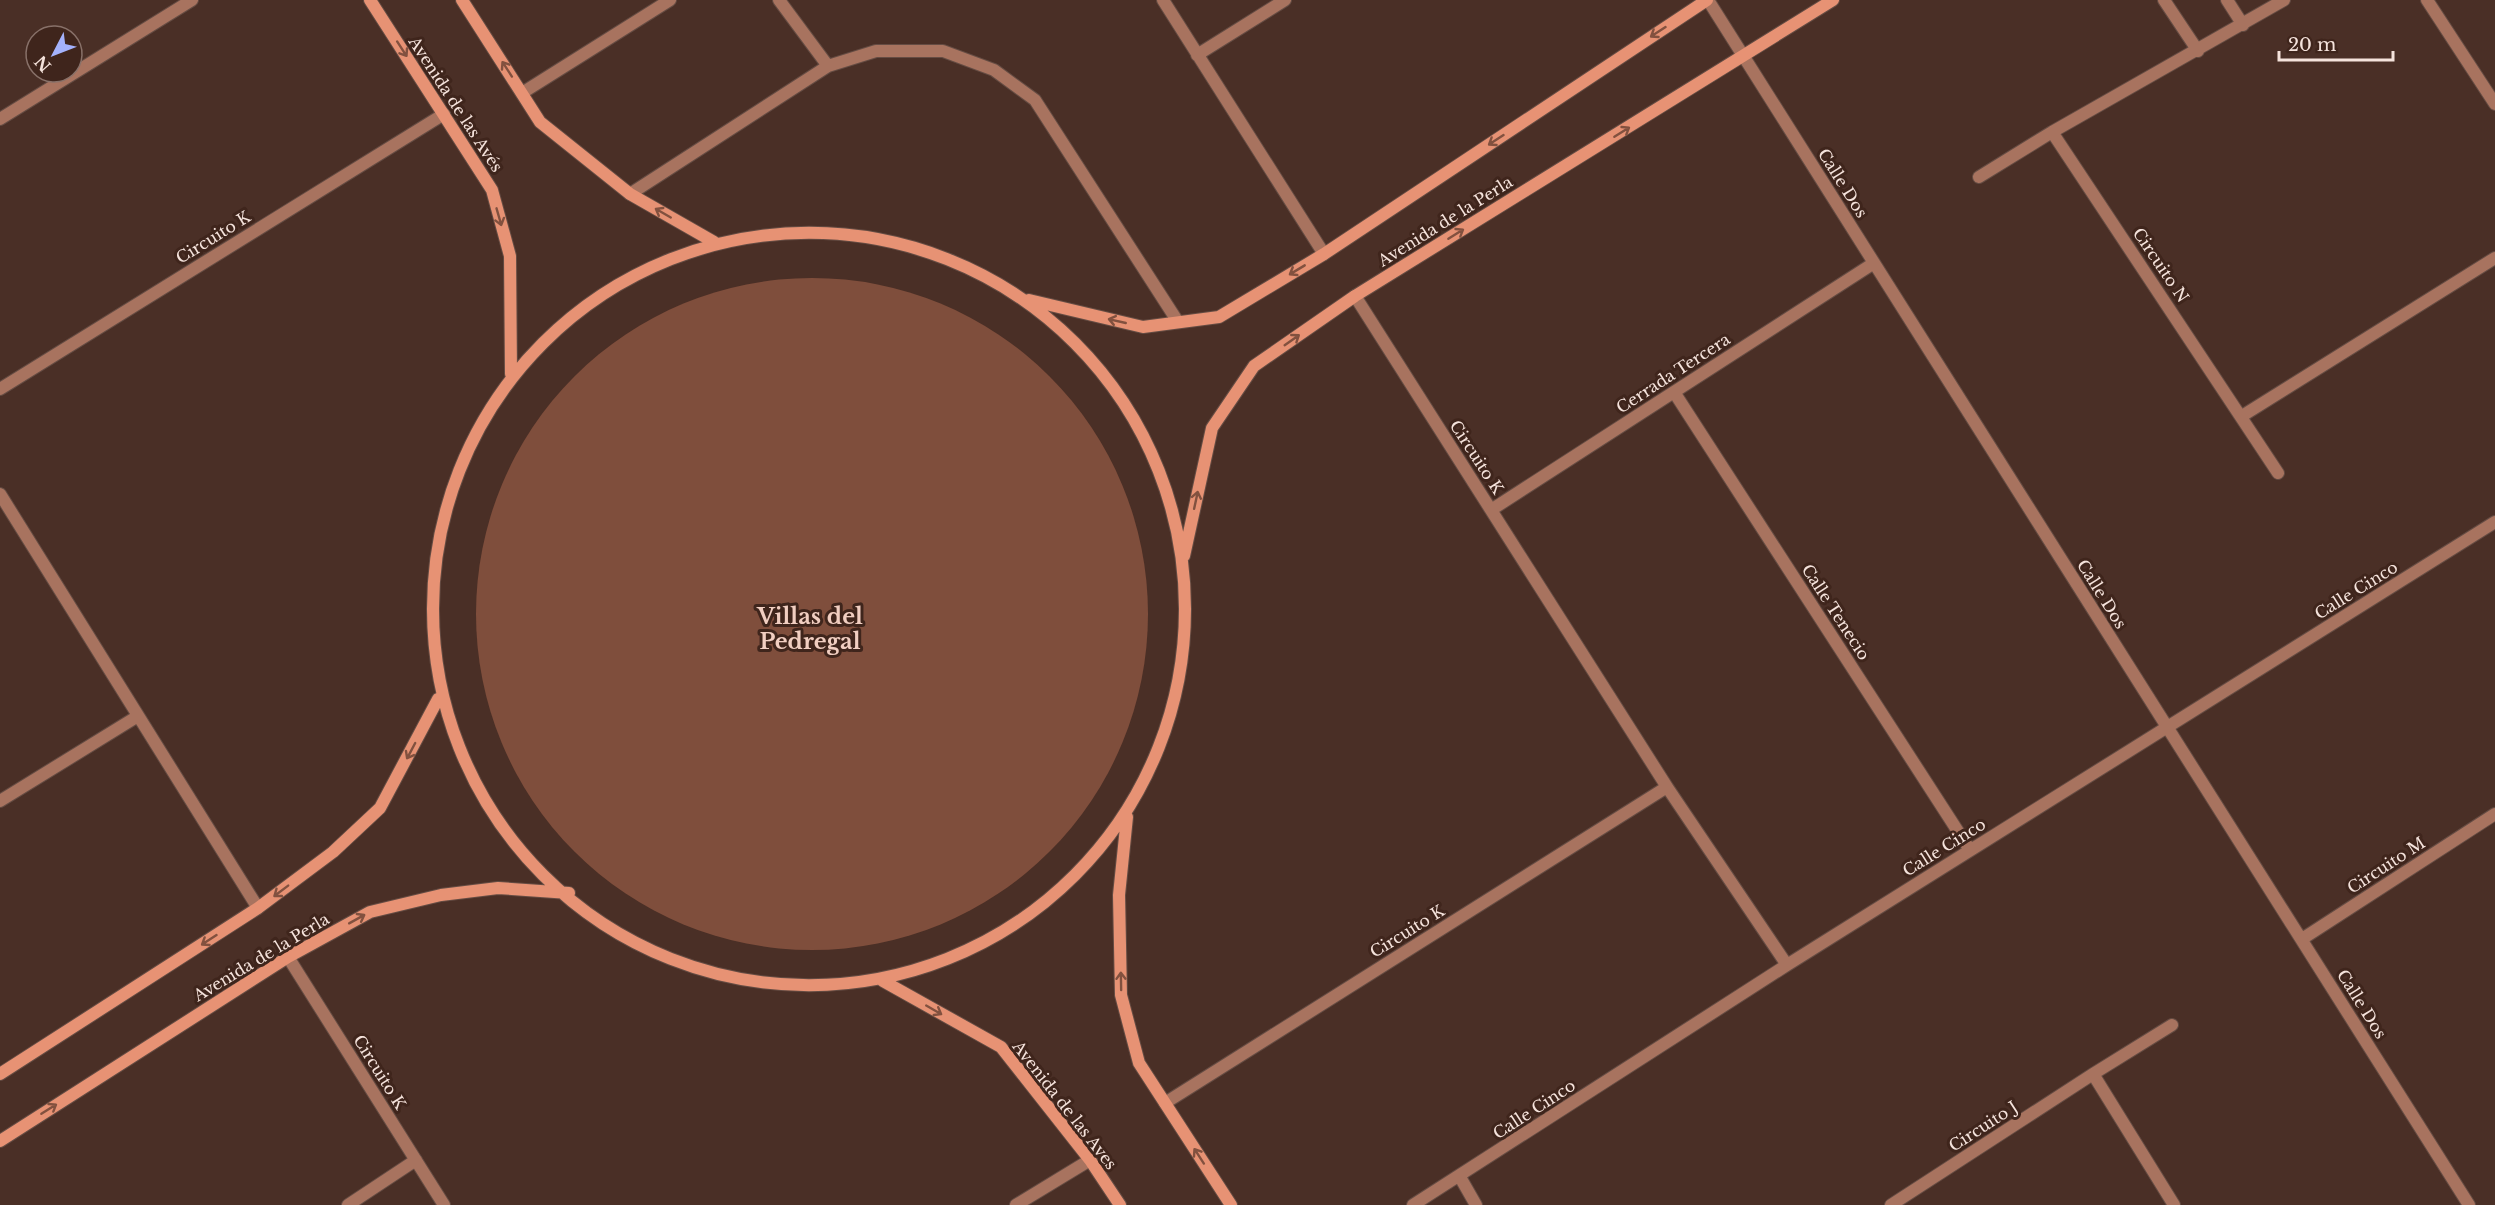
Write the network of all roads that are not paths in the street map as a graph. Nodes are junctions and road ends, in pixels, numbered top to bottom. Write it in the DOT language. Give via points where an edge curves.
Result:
graph roads {
  1 [pos="192,0"];
  2 [pos="370,0"];
  3 [pos="462,0"];
  4 [pos="670,0"];
  5 [pos="778,0"];
  6 [pos="1162,0"];
  7 [pos="1285,0"];
  8 [pos="1707,0"];
  9 [pos="1833,0"];
  10 [pos="2164,0"];
  11 [pos="2227,0"];
  12 [pos="2284,0"];
  13 [pos="2427,0"];
  14 [pos="2243,25"];
  15 [pos="2198,51"];
  16 [pos="1197,55"];
  17 [pos="1744,57"];
  18 [pos="828,66"];
  19 [pos="522,93"];
  20 [pos="2495,104"];
  21 [pos="444,114"];
  22 [pos="0,119"];
  23 [pos="2052,132"];
  24 [pos="1979,177"];
  25 [pos="630,194"];
  26 [pos="714,242"];
  27 [pos="1324,254"];
  28 [pos="2495,258"];
  29 [pos="1874,263"];
  30 [pos="1355,296"];
  31 [pos="1026,300"];
  32 [pos="1178,322"];
  33 [pos="511,374"];
  34 [pos="0,389"];
  35 [pos="1674,392"];
  36 [pos="2242,416"];
  37 [pos="2278,473"];
  38 [pos="0,494"];
  39 [pos="1491,510"];
  40 [pos="2495,522"];
  41 [pos="1184,557"];
  42 [pos="438,699"];
  43 [pos="138,716"];
  44 [pos="2168,729"];
  45 [pos="1667,787"];
  46 [pos="0,801"];
  47 [pos="1127,817"];
  48 [pos="2493,820"];
  49 [pos="1970,850"];
  50 [pos="569,893"];
  51 [pos="258,908"];
  52 [pos="2302,939"];
  53 [pos="288,957"];
  54 [pos="1787,965"];
  55 [pos="883,981"];
  56 [pos="2172,1025"];
  57 [pos="0,1074"];
  58 [pos="2093,1074"];
  59 [pos="1165,1103"];
  60 [pos="0,1141"];
  61 [pos="416,1160"];
  62 [pos="1090,1160"];
  63 [pos="1460,1177"];
  64 [pos="348,1205"];
  65 [pos="444,1205"];
  66 [pos="1016,1205"];
  67 [pos="1120,1205"];
  68 [pos="1231,1205"];
  69 [pos="1413,1205"];
  70 [pos="1476,1205"];
  71 [pos="1891,1205"];
  72 [pos="2174,1205"];
  73 [pos="2469,1205"];
  1 -- 22 [label="street"];
  2 -- 21 [label="street, Avenida de las Avés, one-way"];
  19 -- 3 [label="street, one-way"];
  4 -- 19 [label="street"];
  5 -- 18 [label="street"];
  6 -- 16 [label="street"];
  7 -- 16 [label="street"];
  8 -- 17 [label="street, Calle Dos"];
  8 -- 27 [label="street, one-way"];
  9 -- 17 [label="street, Avenida de la Perla"];
  10 -- 15 [label="street"];
  11 -- 14 [label="street"];
  12 -- 14 [label="street"];
  13 -- 20 [label="street"];
  14 -- 15 [label="street"];
  15 -- 23 [label="street"];
  16 -- 27 [label="street"];
  17 -- 29 [label="street, Calle Dos"];
  30 -- 17 [label="street, Avenida de la Perla, one-way"];
  18 -- 25 [label="street"];
  18 -- 32 [label="street" via="876,51 943,51 994,70 1035,100"];
  19 -- 25 [label="street" via="540,122"];
  21 -- 33 [label="street, Avenida de las Avés, one-way" via="492,190 510,256"];
  21 -- 34 [label="street, Circuito K"];
  23 -- 24 [label="street"];
  23 -- 36 [label="street, Circuito N"];
  26 -- 25 [label="street, one-way"];
  26 -- 31 [label="street" via="822,231 928,250"];
  26 -- 33 [label="street" via="601,291"];
  27 -- 32 [label="street, one-way" via="1219,317"];
  28 -- 36 [label="street"];
  29 -- 35 [label="street, Cerrada Tercera"];
  29 -- 44 [label="street, Calle Dos"];
  30 -- 39 [label="street, Circuito K"];
  41 -- 30 [label="street, Avenida de la Perla, one-way" via="1212,428 1254,366"];
  32 -- 31 [label="street, one-way" via="1143,327"];
  31 -- 41 [label="street" via="1101,370 1155,458"];
  33 -- 42 [label="street" via="465,450 438,534 431,621"];
  35 -- 39 [label="street, Cerrada Tercera"];
  35 -- 49 [label="street, Calle Tenecio"];
  36 -- 37 [label="street, Circuito N"];
  38 -- 43 [label="street"];
  39 -- 45 [label="street, Circuito K"];
  40 -- 44 [label="street, Calle Cinco"];
  41 -- 47 [label="street" via="1186,648 1167,736"];
  42 -- 50 [label="street" via="475,784 520,852"];
  42 -- 51 [label="street, one-way" via="380,808 333,852"];
  43 -- 46 [label="street"];
  43 -- 51 [label="street"];
  44 -- 49 [label="street, Calle Cinco"];
  44 -- 52 [label="street, Calle Dos"];
  45 -- 54 [label="street, Circuito K"];
  45 -- 59 [label="street, Circuito K"];
  47 -- 55 [label="street" via="1062,893 978,949"];
  59 -- 47 [label="street, one-way" via="1139,1063 1121,994 1119,895"];
  48 -- 52 [label="street, Circuito M"];
  49 -- 54 [label="street, Calle Cinco"];
  53 -- 50 [label="street, Avenida de la Perla, one-way" via="370,912 441,895 498,888"];
  50 -- 55 [label="street" via="647,950 724,977 803,987"];
  51 -- 57 [label="street, one-way"];
  52 -- 73 [label="street, Calle Dos"];
  60 -- 53 [label="street, Avenida de la Perla, one-way"];
  53 -- 61 [label="street, Circuito K"];
  54 -- 63 [label="street, Calle Cinco"];
  55 -- 62 [label="street, Avenida de las Aves, one-way" via="1000,1047"];
  56 -- 58 [label="street, Circuito J"];
  58 -- 71 [label="street, Circuito J"];
  58 -- 72 [label="street"];
  68 -- 59 [label="street, one-way"];
  61 -- 64 [label="street"];
  61 -- 65 [label="street, Circuito K"];
  62 -- 66 [label="street"];
  62 -- 67 [label="street, Avenida de las Aves"];
  63 -- 69 [label="street, Calle Cinco"];
  63 -- 70 [label="street"];
}
